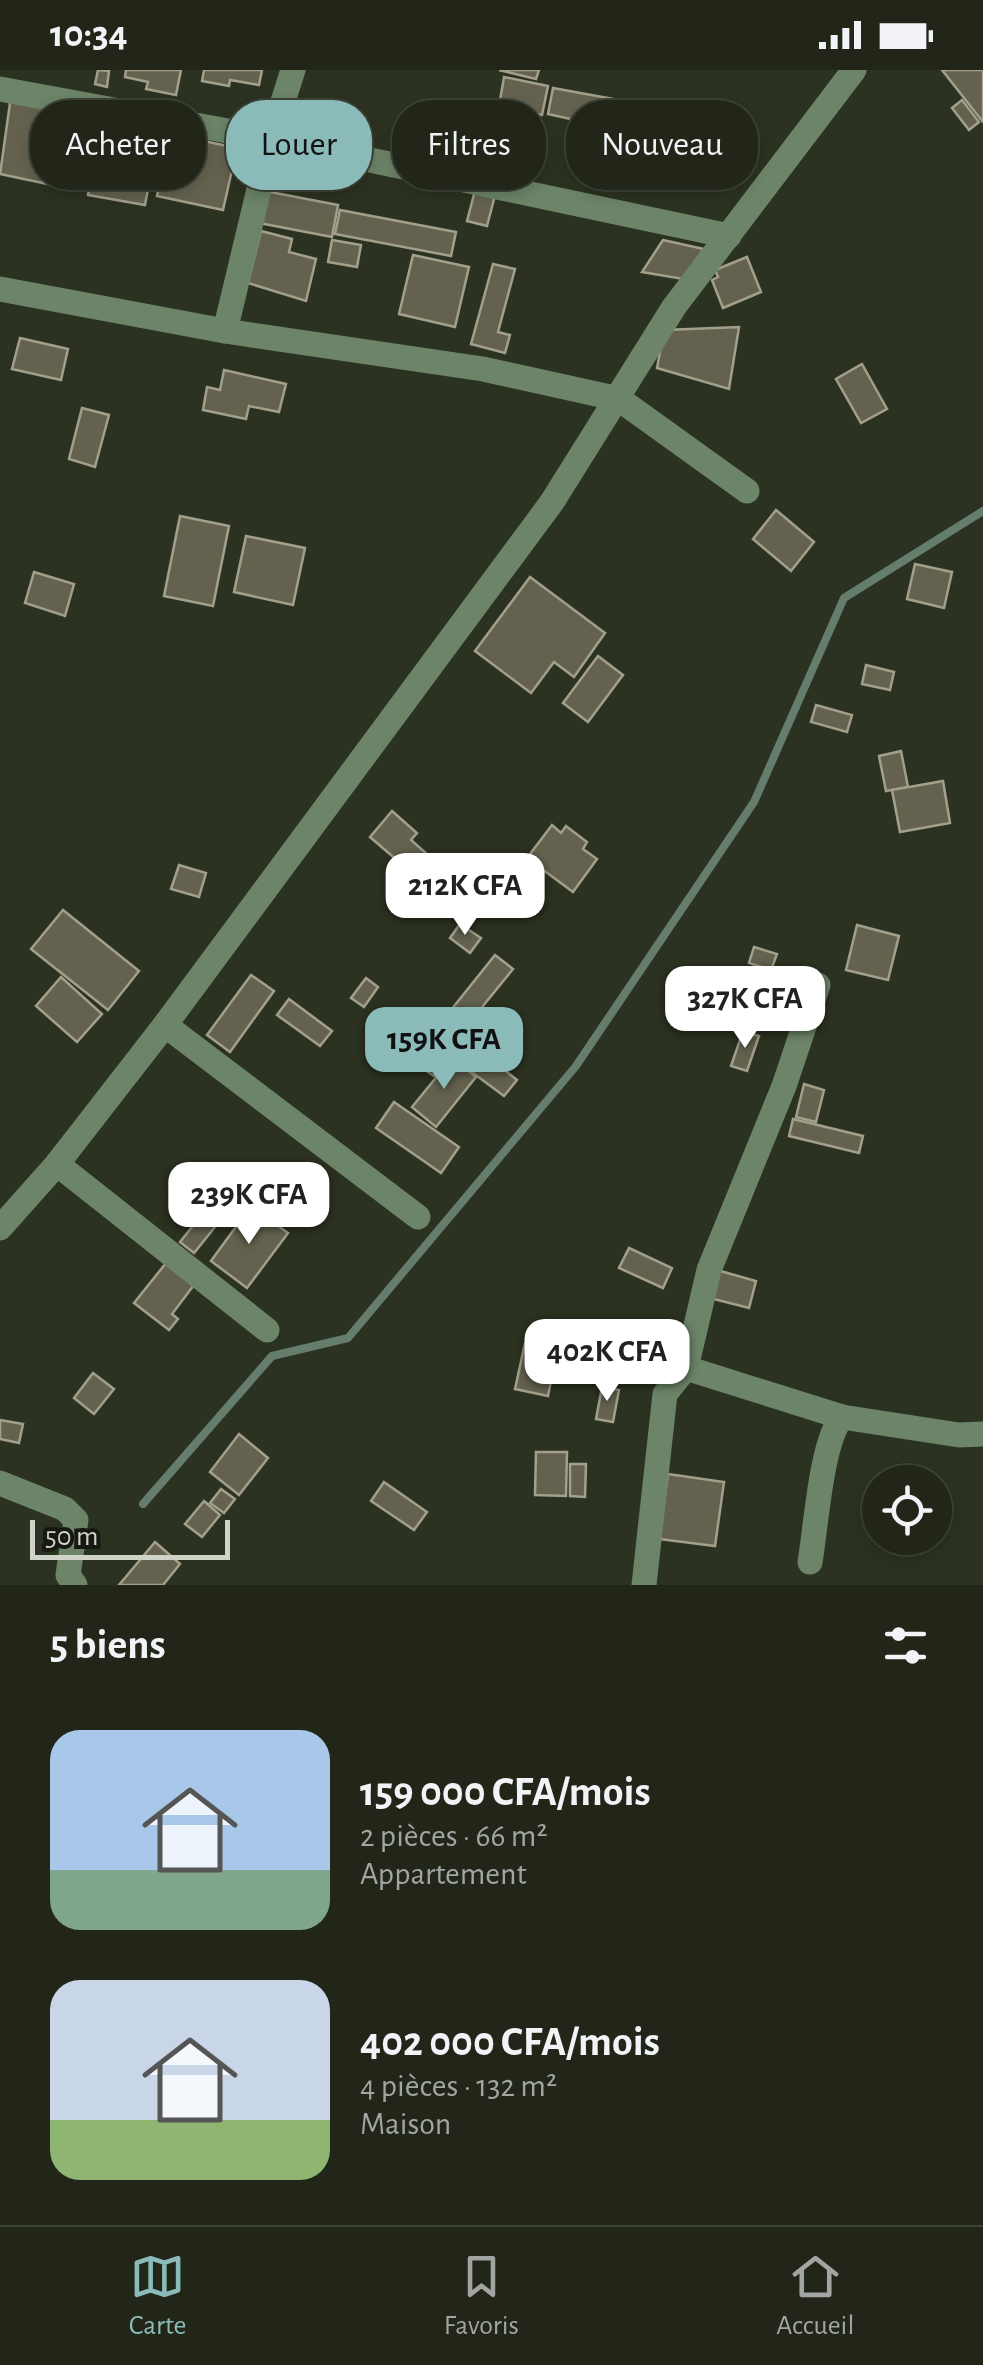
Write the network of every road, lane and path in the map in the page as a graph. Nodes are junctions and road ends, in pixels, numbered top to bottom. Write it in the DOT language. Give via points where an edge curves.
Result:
graph roads {
  1 [pos="293,70"];
  2 [pos="844,73"];
  3 [pos="0,88"];
  4 [pos="283,100"];
  5 [pos="226,130"];
  6 [pos="372,160"];
  7 [pos="259,190"];
  8 [pos="730,236"];
  9 [pos="0,289"];
  10 [pos="225,332"];
  11 [pos="618,399"];
  12 [pos="746,491"];
  13 [pos="818,984"];
  14 [pos="164,1025"];
  15 [pos="57,1164"];
  16 [pos="418,1217"];
  17 [pos="0,1228"];
  18 [pos="267,1330"];
  19 [pos="686,1368"];
  20 [pos="842,1418"];
  21 [pos="983,1434"];
  22 [pos="0,1483"];
  23 [pos="810,1562"];
  24 [pos="75,1585"];
  25 [pos="644,1585"];
  1 -- 4 [label="street"];
  2 -- 8 [label="street"];
  3 -- 5 [label="street"];
  6 -- 8 [label="street"];
  7 -- 10 [label="street"];
  8 -- 11 [label="street" via="674,307"];
  9 -- 10 [label="street"];
  10 -- 11 [label="street" via="483,369"];
  11 -- 12 [label="street"];
  11 -- 14 [label="street" via="552,502"];
  13 -- 19 [label="street" via="709,1270"];
  14 -- 15 [label="street"];
  14 -- 16 [label="street"];
  15 -- 17 [label="street"];
  15 -- 18 [label="street"];
  19 -- 20 [label="street"];
  19 -- 25 [label="street" via="666,1394"];
  20 -- 21 [label="street"];
  20 -- 23 [label="street" via="835,1426"];
  22 -- 24 [label="street" via="65,1509 76,1520 68,1574"];
}
